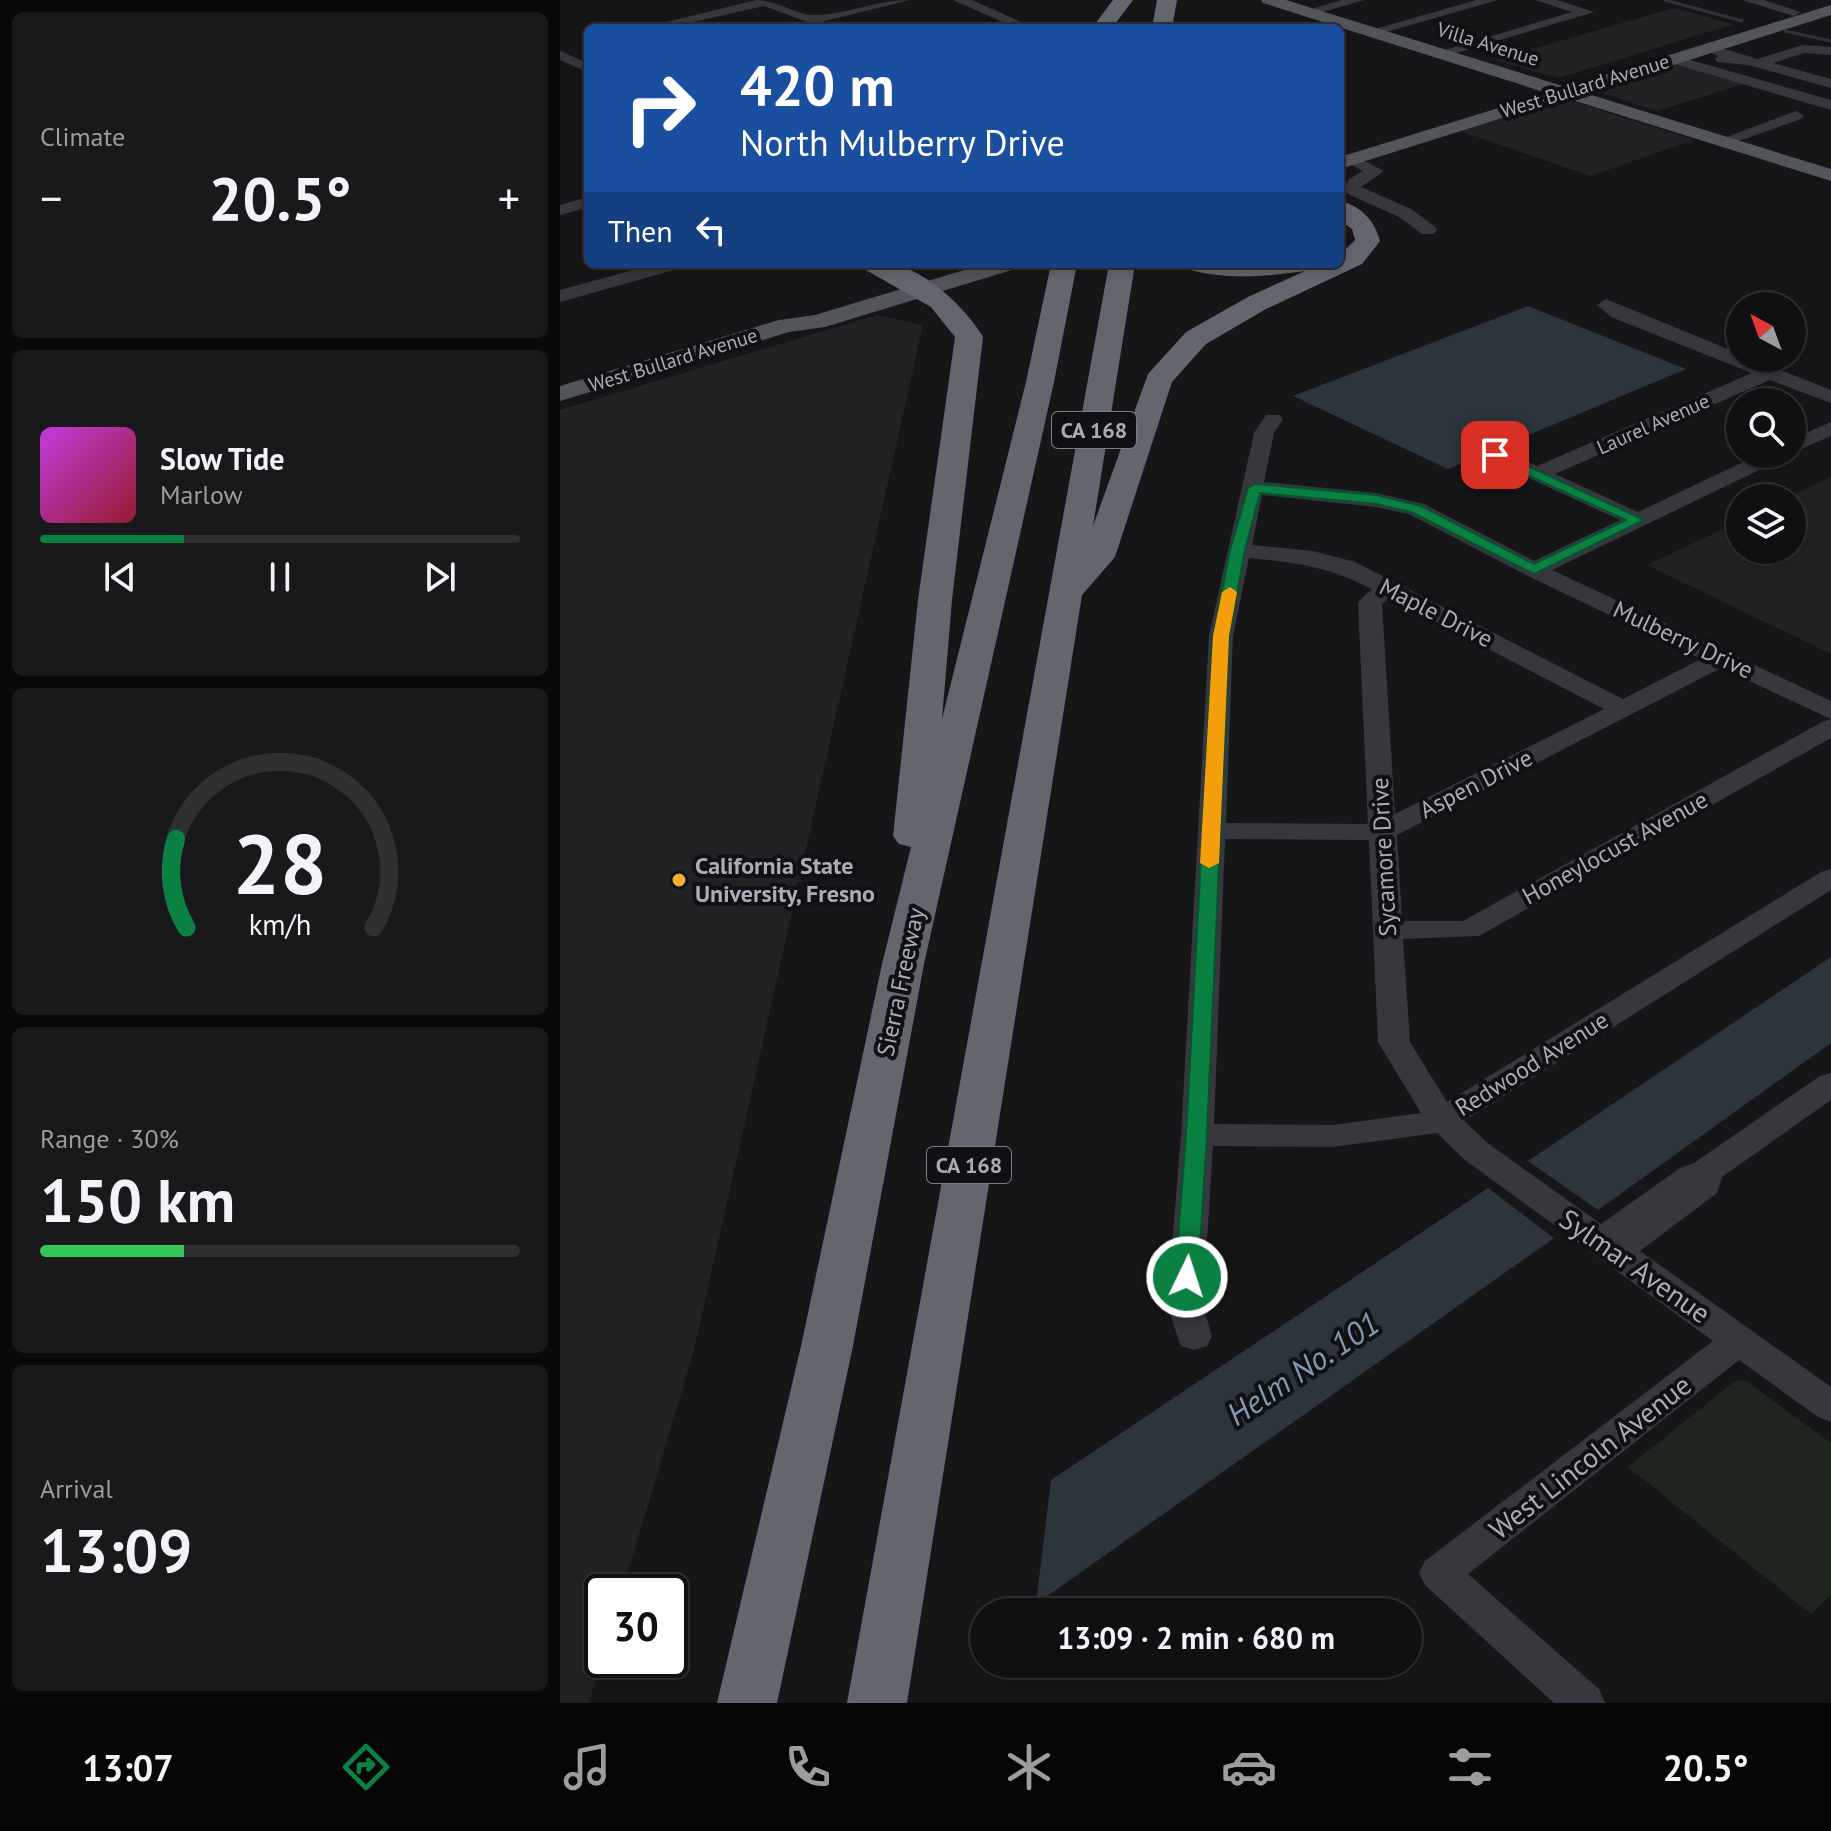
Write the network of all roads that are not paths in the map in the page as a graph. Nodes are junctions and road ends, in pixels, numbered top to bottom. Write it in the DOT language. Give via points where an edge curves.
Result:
graph roads {
  1 [pos="903,0"];
  2 [pos="960,0"];
  3 [pos="1124,0"];
  4 [pos="1167,0"];
  5 [pos="1269,0"];
  6 [pos="1357,0"];
  7 [pos="1491,0"];
  8 [pos="1542,0"];
  9 [pos="1749,0"];
  10 [pos="1831,1"];
  11 [pos="1831,10"];
  12 [pos="1309,12"];
  13 [pos="1794,12"];
  14 [pos="667,24"];
  15 [pos="1019,24"];
  16 [pos="1105,24"];
  17 [pos="1120,24"];
  18 [pos="1163,24"];
  19 [pos="1372,32"];
  20 [pos="1748,35"];
  21 [pos="1709,48"];
  22 [pos="1831,51"];
  23 [pos="1442,53"];
  24 [pos="560,55"];
  25 [pos="1680,57"];
  26 [pos="1754,62"];
  27 [pos="584,66"];
  28 [pos="1831,84"];
  29 [pos="1559,89"];
  30 [pos="1831,105"];
  31 [pos="1796,116"];
  32 [pos="1724,141"];
  33 [pos="1344,158"];
  34 [pos="1831,175"];
  35 [pos="584,203"];
  36 [pos="560,210"];
  37 [pos="1344,211"];
  38 [pos="1428,230"];
  39 [pos="1344,263"];
  40 [pos="661,268"];
  41 [pos="881,268"];
  42 [pos="961,268"];
  43 [pos="993,268"];
  44 [pos="1040,268"];
  45 [pos="1063,268"];
  46 [pos="1121,268"];
  47 [pos="1222,268"];
  48 [pos="1269,268"];
  49 [pos="1333,268"];
  50 [pos="918,286"];
  51 [pos="560,296"];
  52 [pos="1606,305"];
  53 [pos="1769,373"];
  54 [pos="1040,382"];
  55 [pos="560,394"];
  56 [pos="1831,397"];
  57 [pos="1273,419"];
  58 [pos="1831,428"];
  59 [pos="1806,440"];
  60 [pos="1495,455"];
  61 [pos="1747,468"];
  62 [pos="1538,474"];
  63 [pos="1255,488"];
  64 [pos="1637,520"];
  65 [pos="1238,550"];
  66 [pos="1534,570"];
  67 [pos="1388,588"];
  68 [pos="1066,596"];
  69 [pos="1722,658"];
  70 [pos="1624,709"];
  71 [pos="1831,711"];
  72 [pos="1831,727"];
  73 [pos="1211,831"];
  74 [pos="1382,832"];
  75 [pos="1831,878"];
  76 [pos="1389,930"];
  77 [pos="903,964"];
  78 [pos="1831,1084"];
  79 [pos="1441,1121"];
  80 [pos="1197,1135"];
  81 [pos="1608,1247"];
  82 [pos="1194,1336"];
  83 [pos="1740,1340"];
  84 [pos="1831,1407"];
  85 [pos="747,1703"];
  86 [pos="877,1703"];
  87 [pos="1584,1703"];
  1 -- 14 [label="street" via="813,20 765,2"];
  2 -- 15 [label="street"];
  3 -- 16 [label="highway"];
  3 -- 17 [label="highway"];
  4 -- 18 [label="highway"];
  5 -- 12 [label="main road, Villa Avenue"];
  6 -- 12 [label="street"];
  7 -- 19 [label="street"];
  8 -- 23 [label="street" via="1587,12"];
  9 -- 13 [label="street"];
  10 -- 13 [label="main road, West Bullard Avenue"];
  11 -- 20 [label="main road, West Bullard Avenue"];
  12 -- 19 [label="main road, Villa Avenue"];
  13 -- 20 [label="main road" via="1796,16"];
  13 -- 29 [label="main road, West Bullard Avenue"];
  19 -- 23 [label="main road, Villa Avenue"];
  20 -- 21 [label="main road, West Bullard Avenue"];
  21 -- 25 [label="main road, West Bullard Avenue"];
  21 -- 26 [label="street"];
  22 -- 26 [label="street" via="1803,49"];
  23 -- 29 [label="main road, Villa Avenue"];
  24 -- 27 [label="street"];
  25 -- 26 [label="street"];
  25 -- 29 [label="main road, West Bullard Avenue"];
  25 -- 30 [label="street"];
  26 -- 28 [label="street"];
  29 -- 32 [label="main road, Villa Avenue"];
  29 -- 33 [label="main road, West Bullard Avenue"];
  29 -- 33 [label="main road, West Bullard Avenue" via="1418,128"];
  31 -- 32 [label="street"];
  32 -- 34 [label="main road, Villa Avenue"];
  33 -- 38 [label="street" via="1376,171 1355,182 1354,190 1405,213"];
  35 -- 36 [label="street"];
  37 -- 39 [label="highway" via="1364,226 1368,241"];
  40 -- 51 [label="street"];
  41 -- 50 [label="highway"];
  42 -- 50 [label="main road, West Bullard Avenue"];
  43 -- 50 [label="main road, West Bullard Avenue"];
  44 -- 54 [label="highway"];
  45 -- 54 [label="highway, Sierra Freeway / CA 168"];
  46 -- 68 [label="highway, CA 168"];
  47 -- 48 [label="highway"];
  49 -- 68 [label="highway" via="1196,338 1158,380 1099,557"];
  50 -- 55 [label="main road, West Bullard Avenue" via="817,322 787,325"];
  50 -- 77 [label="highway" via="962,322 969,337 930,648"];
  52 -- 53 [label="street"];
  53 -- 56 [label="street"];
  53 -- 62 [label="street, Laurel Avenue"];
  54 -- 77 [label="highway, Sierra Freeway / CA 168"];
  57 -- 63 [label="street" via="1264,433"];
  58 -- 59 [label="street"];
  60 -- 62 [label="street"];
  61 -- 64 [label="street"];
  62 -- 64 [label="street"];
  63 -- 65 [label="street"];
  63 -- 66 [label="street, Mulberry Drive" via="1416,509"];
  64 -- 66 [label="street"];
  65 -- 67 [label="street, Maple Drive" via="1313,558 1347,567"];
  65 -- 73 [label="street" via="1221,636"];
  66 -- 69 [label="street, Mulberry Drive"];
  67 -- 70 [label="street, Maple Drive"];
  67 -- 74 [label="street, Sycamore Drive" via="1370,602"];
  68 -- 86 [label="highway, CA 168"];
  69 -- 70 [label="street, Aspen Drive"];
  69 -- 71 [label="street, Mulberry Drive"];
  70 -- 74 [label="street, Aspen Drive"];
  72 -- 76 [label="street, Honeylocust Avenue" via="1469,930"];
  73 -- 74 [label="street, Aspen Drive"];
  73 -- 80 [label="street"];
  74 -- 76 [label="street, Sycamore Drive"];
  75 -- 79 [label="street, Redwood Avenue"];
  76 -- 79 [label="street, Sycamore Drive" via="1394,1042"];
  77 -- 85 [label="highway, Sierra Freeway / CA 168" via="827,1346"];
  78 -- 81 [label="street" via="1706,1172 1692,1176"];
  79 -- 80 [label="street, Redwood Avenue" via="1333,1136"];
  79 -- 81 [label="street, Sylmar Avenue"];
  80 -- 82 [label="street" via="1185,1306"];
  81 -- 83 [label="street, Sylmar Avenue"];
  83 -- 84 [label="street, Sylmar Avenue"];
  83 -- 87 [label="street, West Lincoln Avenue" via="1439,1573"];
}
